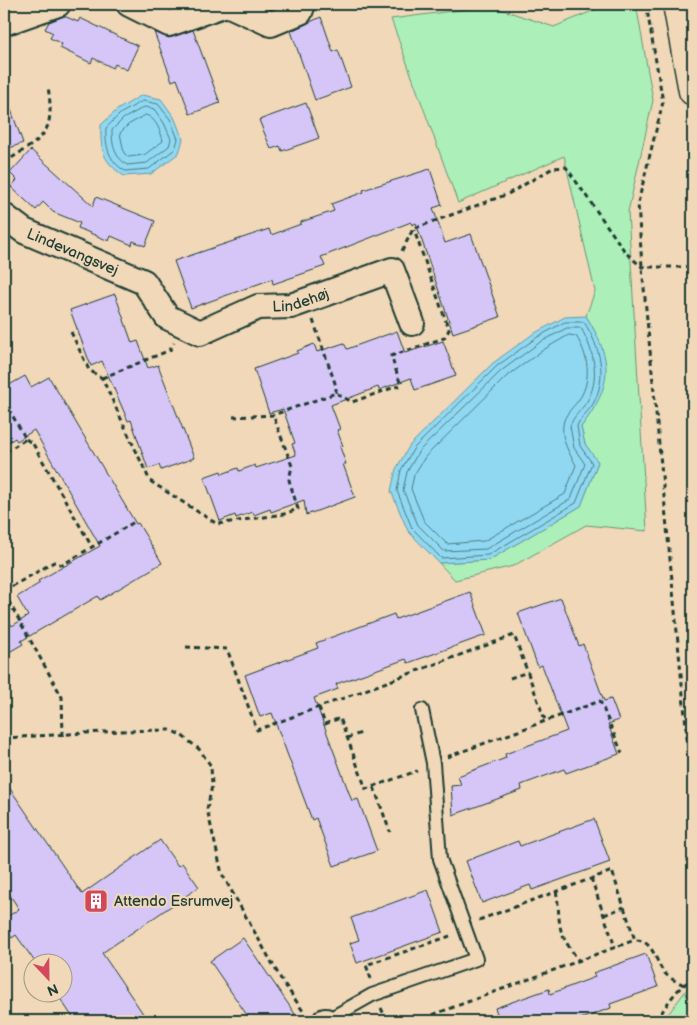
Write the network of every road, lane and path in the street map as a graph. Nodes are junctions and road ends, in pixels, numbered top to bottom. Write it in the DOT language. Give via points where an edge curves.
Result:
graph roads {
  1 [pos="58,4"];
  2 [pos="129,4"];
  3 [pos="226,4"];
  4 [pos="303,4"];
  5 [pos="646,4"];
  6 [pos="677,4"];
  7 [pos="4,23"];
  8 [pos="48,87"];
  9 [pos="693,91"];
  10 [pos="4,163"];
  11 [pos="4,216"];
  12 [pos="414,229"];
  13 [pos="642,267"];
  14 [pos="693,267"];
  15 [pos="392,270"];
  16 [pos="306,300"];
  17 [pos="412,323"];
  18 [pos="184,327"];
  19 [pos="71,332"];
  20 [pos="102,378"];
  21 [pos="336,393"];
  22 [pos="4,401"];
  23 [pos="273,415"];
  24 [pos="233,417"];
  25 [pos="26,439"];
  26 [pos="4,453"];
  27 [pos="136,521"];
  28 [pos="92,547"];
  29 [pos="4,594"];
  30 [pos="186,647"];
  31 [pos="528,672"];
  32 [pos="510,678"];
  33 [pos="319,707"];
  34 [pos="422,710"];
  35 [pos="545,720"];
  36 [pos="361,733"];
  37 [pos="63,736"];
  38 [pos="4,738"];
  39 [pos="347,738"];
  40 [pos="622,753"];
  41 [pos="4,757"];
  42 [pos="8,761"];
  43 [pos="427,766"];
  44 [pos="374,787"];
  45 [pos="693,799"];
  46 [pos="390,832"];
  47 [pos="591,878"];
  48 [pos="556,891"];
  49 [pos="624,907"];
  50 [pos="604,915"];
  51 [pos="464,926"];
  52 [pos="635,940"];
  53 [pos="615,947"];
  54 [pos="579,961"];
  55 [pos="693,980"];
  56 [pos="684,984"];
  57 [pos="320,1020"];
  58 [pos="416,1021"];
  59 [pos="656,1021"];
  1 -- 7 [label="street"];
  2 -- 3 [label="street" via="170,24"];
  3 -- 4 [label="street" via="271,24 300,12"];
  5 -- 13 [label="path" via="663,102 638,203"];
  6 -- 9 [label="main road"];
  8 -- 10 [label="path" via="52,112 44,136"];
  11 -- 18 [label="street, Lindevangsvej" via="24,231 144,282 167,317"];
  12 -- 13 [label="path" via="508,194 553,168 566,167 626,252"];
  12 -- 15 [label="path"];
  12 -- 21 [label="path" via="450,330 444,338 391,356 401,385 352,402"];
  13 -- 14 [label="path"];
  13 -- 45 [label="path"];
  15 -- 16 [label="street, Lindehøj"];
  15 -- 17 [label="street"];
  16 -- 18 [label="street, Lindehøj" via="291,306 258,308 200,332"];
  16 -- 21 [label="path"];
  18 -- 20 [label="path" via="170,350"];
  19 -- 20 [label="path" via="89,370"];
  20 -- 23 [label="path" via="150,480 217,524 298,509 288,480 292,466"];
  21 -- 23 [label="path"];
  22 -- 25 [label="path"];
  23 -- 24 [label="path"];
  25 -- 26 [label="path"];
  25 -- 28 [label="path" via="33,444"];
  27 -- 28 [label="path"];
  28 -- 29 [label="path" via="62,564 54,562"];
  29 -- 37 [label="path" via="62,697"];
  30 -- 33 [label="path" via="227,649 257,730"];
  31 -- 32 [label="path"];
  31 -- 33 [label="path" via="514,635"];
  31 -- 35 [label="path"];
  33 -- 39 [label="path" via="325,724 340,718"];
  34 -- 43 [label="lane"];
  35 -- 40 [label="path" via="600,701"];
  35 -- 43 [label="path"];
  36 -- 39 [label="path"];
  37 -- 38 [label="path"];
  37 -- 57 [label="path" via="170,730 199,749 211,766 212,786 206,809 222,874 281,979"];
  39 -- 44 [label="path" via="366,789"];
  41 -- 42 [label="path"];
  43 -- 44 [label="path"];
  43 -- 51 [label="lane" via="440,859"];
  44 -- 46 [label="path"];
  47 -- 48 [label="path"];
  47 -- 49 [label="path" via="612,871"];
  47 -- 50 [label="path"];
  48 -- 51 [label="path"];
  48 -- 54 [label="path" via="560,928"];
  49 -- 50 [label="path"];
  49 -- 52 [label="path"];
  50 -- 53 [label="path"];
  51 -- 57 [label="lane" via="476,958 372,995"];
  52 -- 53 [label="path"];
  52 -- 56 [label="path" via="648,946 664,972"];
  53 -- 54 [label="path"];
  54 -- 58 [label="path"];
  55 -- 56 [label="path"];
  56 -- 59 [label="path"];
}
